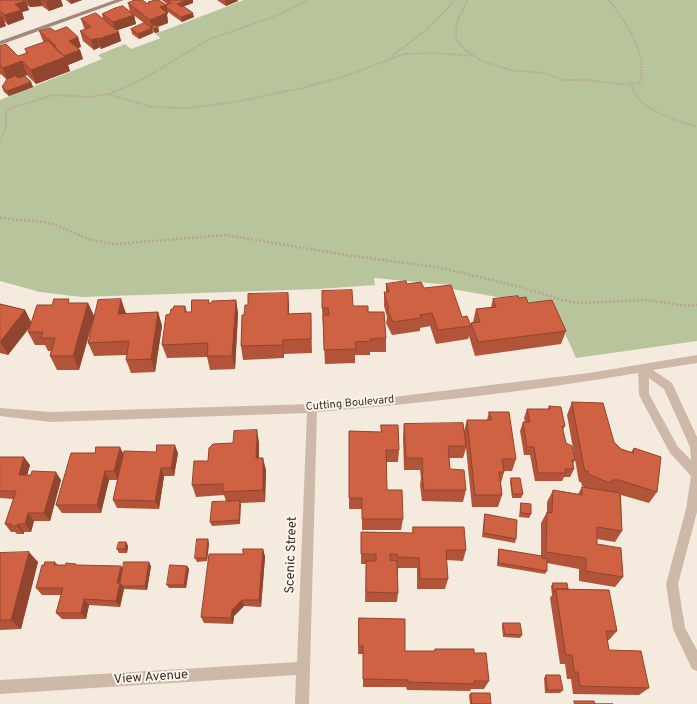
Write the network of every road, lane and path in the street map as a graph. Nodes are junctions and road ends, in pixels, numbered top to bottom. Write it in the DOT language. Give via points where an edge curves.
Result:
graph roads {
  1 [pos="121,0"];
  2 [pos="308,0"];
  3 [pos="455,0"];
  4 [pos="467,0"];
  5 [pos="609,0"];
  6 [pos="0,42"];
  7 [pos="472,56"];
  8 [pos="391,58"];
  9 [pos="632,85"];
  10 [pos="107,94"];
  11 [pos="697,127"];
  12 [pos="0,142"];
  13 [pos="0,218"];
  14 [pos="697,305"];
  15 [pos="697,359"];
  16 [pos="643,369"];
  17 [pos="312,408"];
  18 [pos="0,412"];
  19 [pos="696,474"];
  20 [pos="697,664"];
  21 [pos="303,668"];
  22 [pos="0,688"];
  23 [pos="302,704"];
  1 -- 6 [label="main road"];
  2 -- 10 [label="path" via="289,12 211,39 127,87"];
  3 -- 8 [label="path" via="425,31"];
  4 -- 7 [label="path" via="455,35 459,44"];
  5 -- 9 [label="path" via="629,28 639,57 642,80"];
  7 -- 8 [label="path" via="417,53"];
  7 -- 9 [label="path" via="500,68 544,73 561,80"];
  8 -- 10 [label="path" via="375,66 302,88 214,105 188,108 152,107"];
  9 -- 11 [label="path" via="634,94 644,103 667,116"];
  10 -- 12 [label="path" via="84,97 48,96 11,108 6,112 7,130"];
  13 -- 14 [label="path" via="56,225 100,243 116,244 226,235 249,238 352,256 437,267 579,303 647,300"];
  15 -- 16 [label="street, Cutting Boulevard"];
  16 -- 17 [label="street, Cutting Boulevard" via="393,401"];
  16 -- 19 [label="street" via="644,394 674,450"];
  16 -- 19 [label="street" via="668,386 696,447"];
  17 -- 18 [label="street, Cutting Boulevard" via="52,417"];
  17 -- 21 [label="street, Scenic Street"];
  19 -- 20 [label="street" via="692,509 672,584 679,629"];
  21 -- 22 [label="street, View Avenue"];
  21 -- 23 [label="street, Scenic Street"];
}
